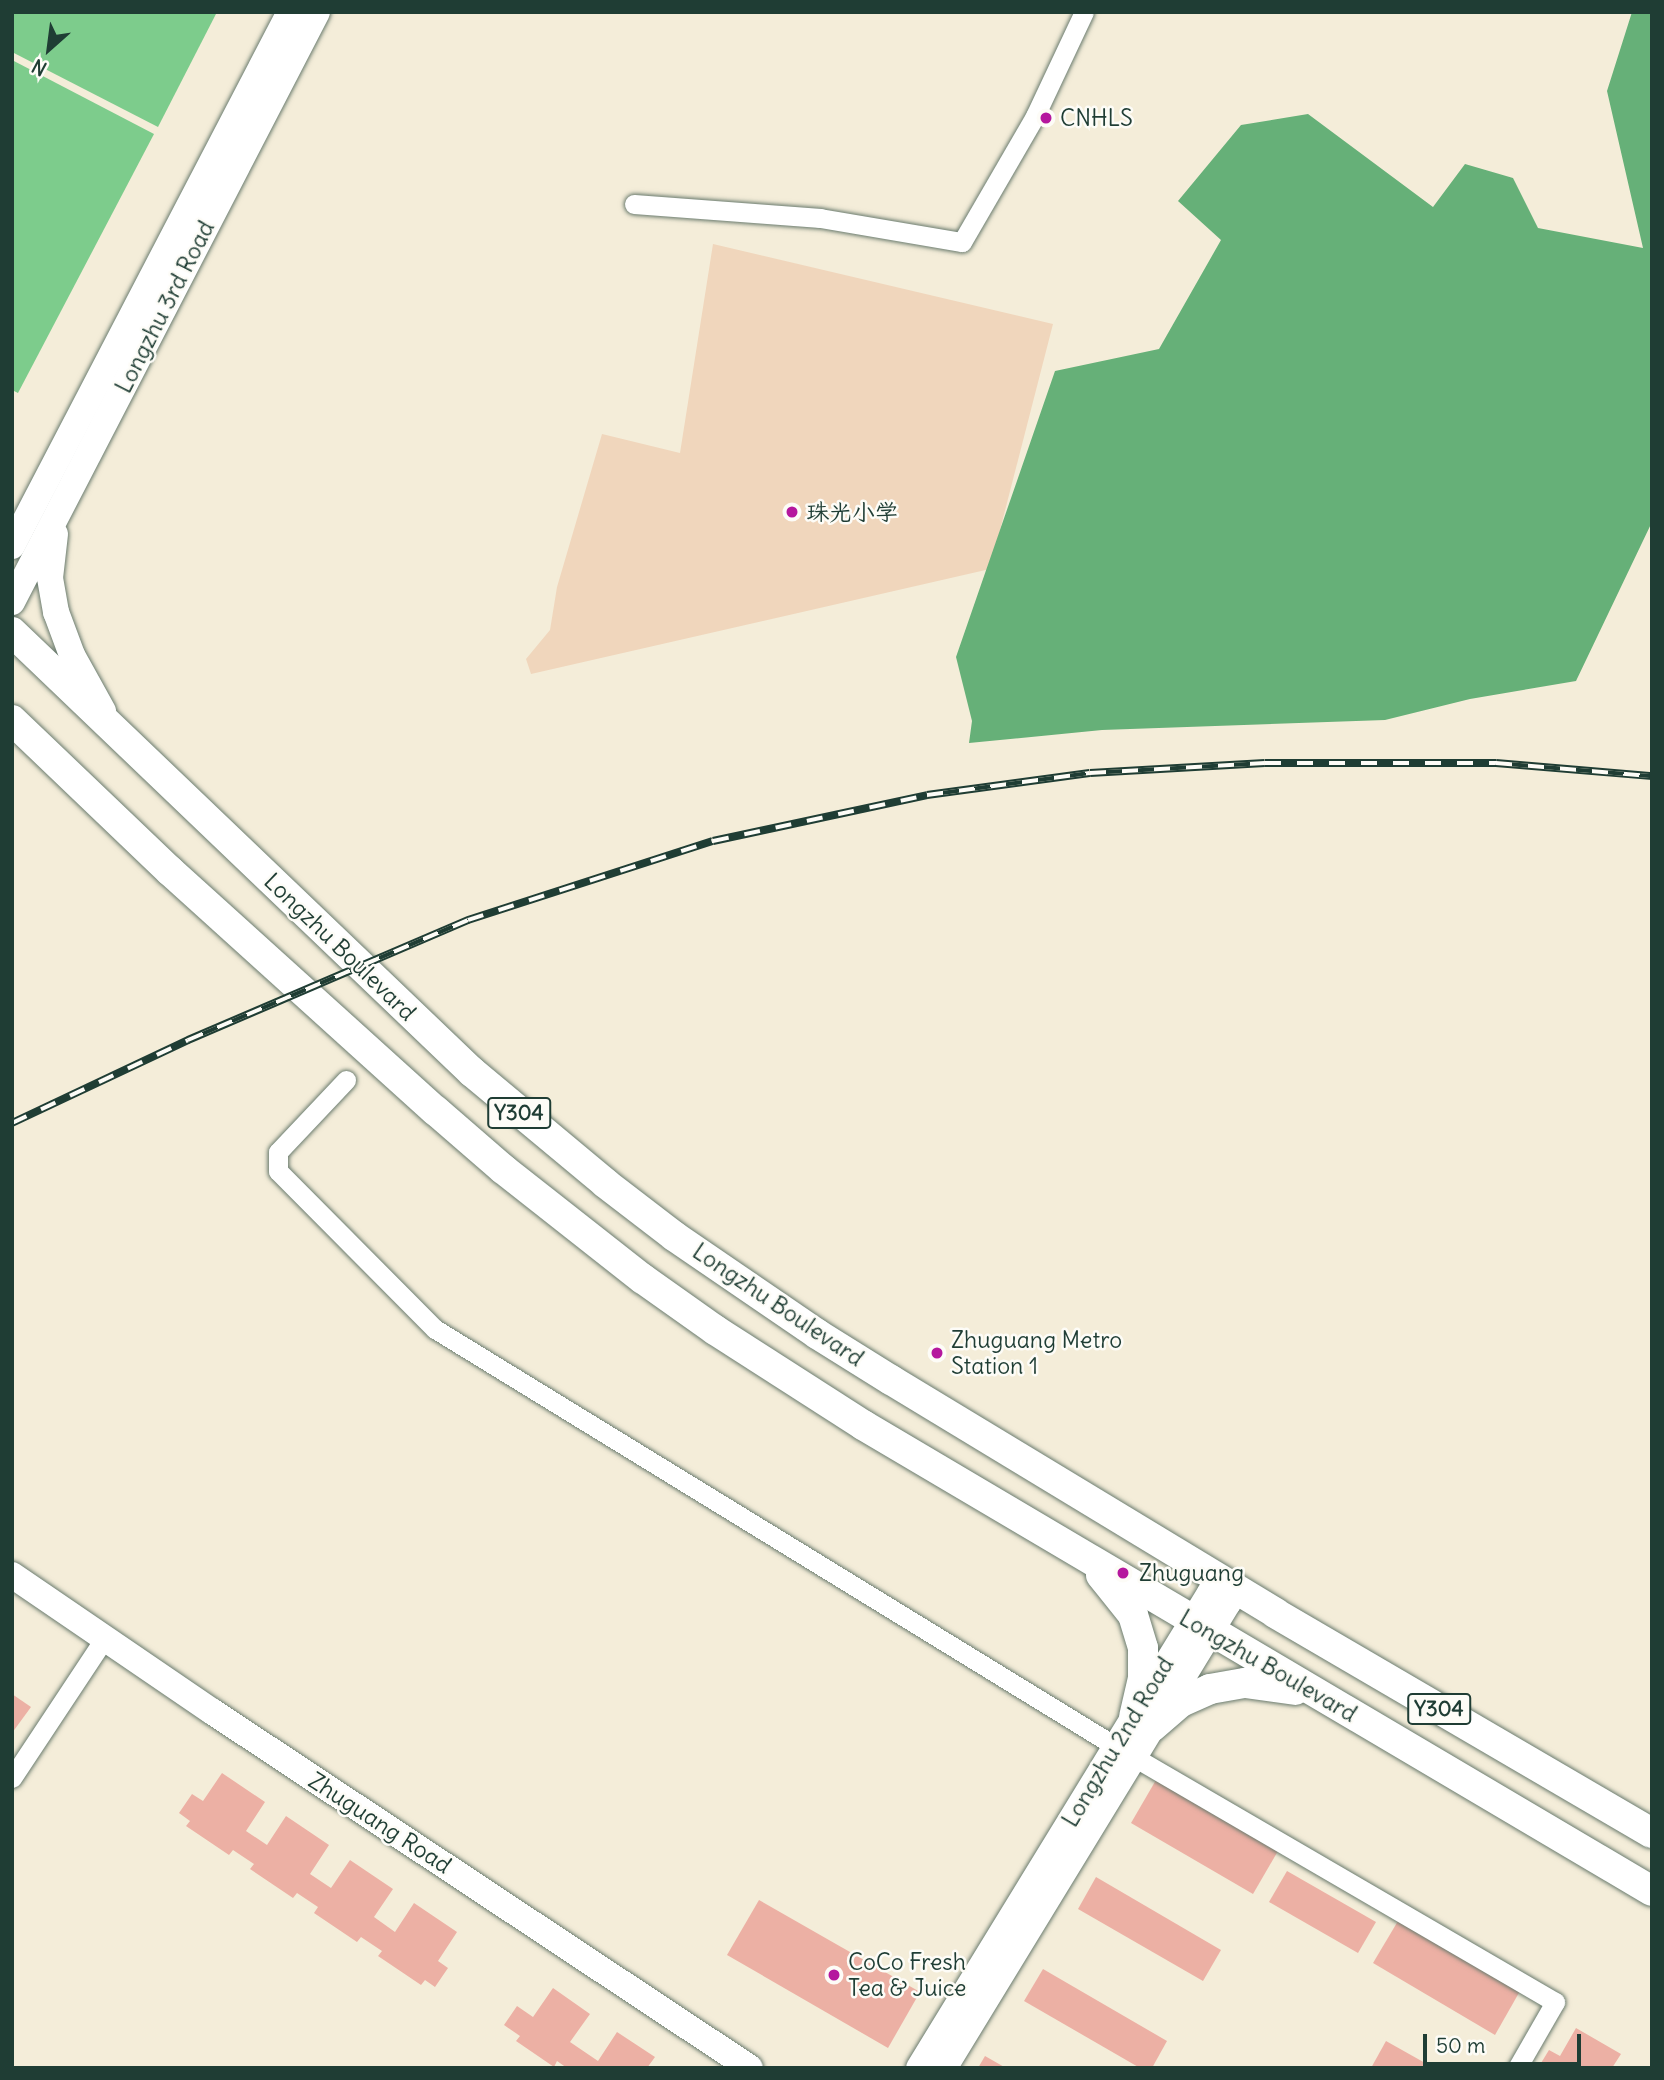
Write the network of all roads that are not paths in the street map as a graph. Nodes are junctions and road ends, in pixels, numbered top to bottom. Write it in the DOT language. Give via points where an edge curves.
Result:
graph roads {
  1 [pos="290,12"];
  2 [pos="317,12"];
  3 [pos="1084,12"];
  4 [pos="634,204"];
  5 [pos="56,490"];
  6 [pos="12,515"];
  7 [pos="12,546"];
  8 [pos="12,602"];
  9 [pos="12,632"];
  10 [pos="12,720"];
  11 [pos="115,731"];
  12 [pos="346,1080"];
  13 [pos="1087,1559"];
  14 [pos="12,1575"];
  15 [pos="1228,1584"];
  16 [pos="1202,1626"];
  17 [pos="104,1639"];
  18 [pos="1325,1699"];
  19 [pos="1143,1721"];
  20 [pos="1124,1752"];
  21 [pos="12,1778"];
  22 [pos="1652,1833"];
  23 [pos="1652,1891"];
  24 [pos="750,2068"];
  25 [pos="919,2068"];
  26 [pos="944,2068"];
  27 [pos="1517,2068"];
  1 -- 5 [label="main road, Longzhu 3rd Road"];
  2 -- 5 [label="main road, Longzhu 3rd Road"];
  3 -- 4 [label="street" via="1035,116 962,242 820,218"];
  5 -- 6 [label="main road"];
  5 -- 7 [label="main road, Longzhu 3rd Road"];
  5 -- 8 [label="main road, Longzhu 3rd Road"];
  5 -- 11 [label="main road" via="50,578 56,612 84,680"];
  9 -- 11 [label="main road, Longzhu Boulevard / Y304"];
  10 -- 13 [label="main road, Longzhu Boulevard" via="170,871 436,1111 572,1225 789,1379"];
  11 -- 15 [label="main road, Longzhu Boulevard / Y304" via="426,1030 615,1191 817,1334"];
  12 -- 20 [label="street" via="278,1152 278,1171 435,1329"];
  13 -- 16 [label="main road, Longzhu Boulevard"];
  13 -- 19 [label="main road" via="1133,1615 1143,1648"];
  14 -- 17 [label="main road, Zhuguang Road"];
  15 -- 16 [label="main road, Longzhu 2nd Road" via="1210,1593"];
  15 -- 22 [label="main road, Longzhu Boulevard / Y304"];
  16 -- 18 [label="main road, Longzhu Boulevard"];
  16 -- 19 [label="main road, Longzhu 2nd Road"];
  17 -- 21 [label="street"];
  17 -- 24 [label="main road, Zhuguang Road"];
  18 -- 19 [label="main road" via="1284,1686 1245,1683 1210,1689"];
  18 -- 23 [label="main road, Longzhu Boulevard"];
  19 -- 20 [label="main road, Longzhu 2nd Road"];
  20 -- 25 [label="main road, Longzhu 2nd Road"];
  20 -- 26 [label="main road, Longzhu 2nd Road"];
  20 -- 27 [label="street" via="1555,2002"];
}
